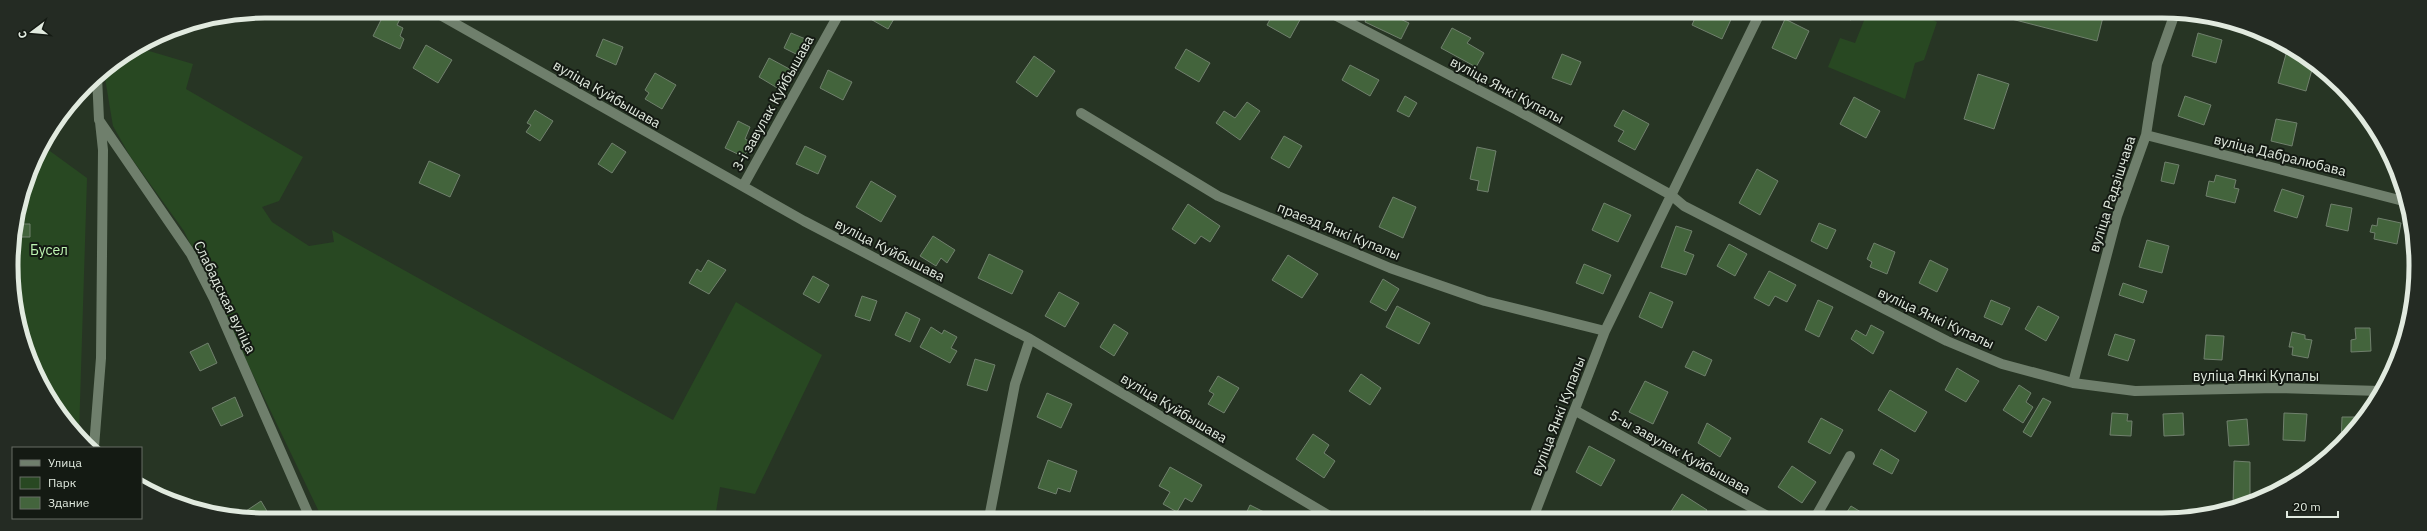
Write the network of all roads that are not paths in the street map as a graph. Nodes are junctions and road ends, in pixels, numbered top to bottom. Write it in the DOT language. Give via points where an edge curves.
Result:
graph roads {
  1 [pos="445,18"];
  2 [pos="837,18"];
  3 [pos="1341,18"];
  4 [pos="1758,18"];
  5 [pos="2172,19"];
  6 [pos="97,84"];
  7 [pos="1082,113"];
  8 [pos="99,120"];
  9 [pos="2146,135"];
  10 [pos="743,186"];
  11 [pos="1671,195"];
  12 [pos="2401,200"];
  13 [pos="1605,331"];
  14 [pos="1030,339"];
  15 [pos="2073,383"];
  16 [pos="2375,391"];
  17 [pos="1576,412"];
  18 [pos="94,445"];
  19 [pos="1850,456"];
  20 [pos="308,513"];
  21 [pos="990,513"];
  22 [pos="1321,513"];
  23 [pos="1534,513"];
  24 [pos="1762,513"];
  25 [pos="1818,513"];
  1 -- 10 [label="street, вуліца Куйбышава"];
  2 -- 10 [label="street, 3-і завулак Куйбышава"];
  3 -- 11 [label="street, вуліца Янкі Купалы" via="1517,110"];
  4 -- 11 [label="street, вуліца Янкі Купалы"];
  5 -- 9 [label="street, вуліца Радзішчава" via="2157,64"];
  6 -- 8 [label="street"];
  7 -- 13 [label="street, праезд Янкі Купалы" via="1218,196 1390,268 1485,301"];
  8 -- 18 [label="street" via="103,150 101,358"];
  8 -- 20 [label="street, Слабадская вуліца" via="191,254 214,299"];
  9 -- 12 [label="street, вуліца Дабралюбава"];
  9 -- 15 [label="street, вуліца Радзішчава" via="2117,216"];
  10 -- 14 [label="street, вуліца Куйбышава" via="804,221"];
  11 -- 13 [label="street, вуліца Янкі Купалы"];
  11 -- 15 [label="street, вуліца Янкі Купалы" via="1684,206 1947,341 2002,364"];
  13 -- 17 [label="street, вуліца Янкі Купалы"];
  14 -- 21 [label="street" via="1015,384"];
  14 -- 22 [label="street, вуліца Куйбышава"];
  15 -- 16 [label="street, вуліца Янкі Купалы" via="2135,391 2277,388"];
  17 -- 23 [label="street, вуліца Янкі Купалы"];
  17 -- 24 [label="street, 5-ы завулак Куйбышава"];
  19 -- 25 [label="street"];
}
